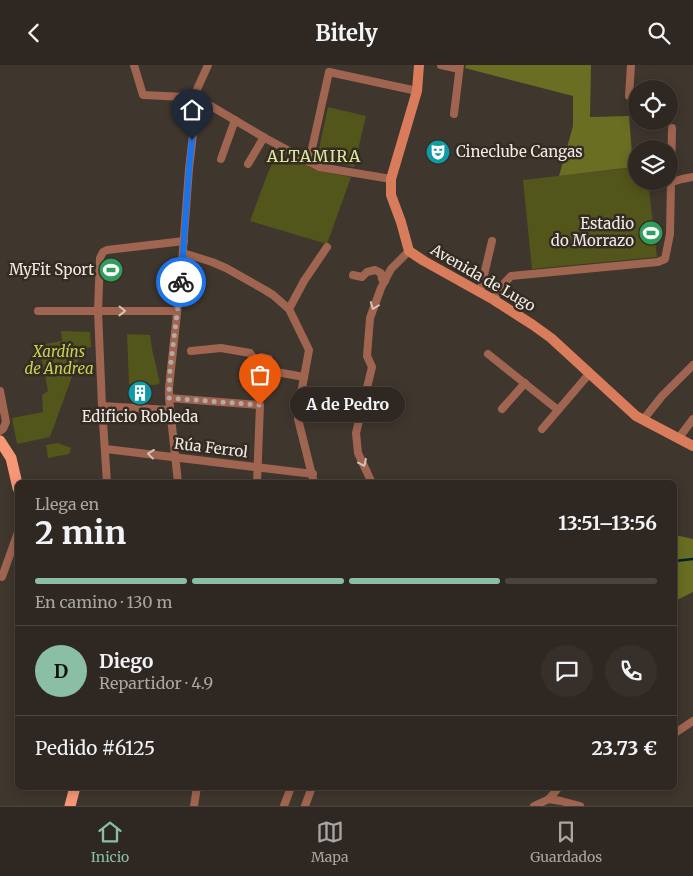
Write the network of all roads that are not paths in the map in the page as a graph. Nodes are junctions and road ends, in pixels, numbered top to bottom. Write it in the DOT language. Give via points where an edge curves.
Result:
graph roads {
  1 [pos="134,65"];
  2 [pos="208,65"];
  3 [pos="419,65"];
  4 [pos="441,65"];
  5 [pos="630,65"];
  6 [pos="460,67"];
  7 [pos="630,80"];
  8 [pos="417,91"];
  9 [pos="195,99"];
  10 [pos="454,113"];
  11 [pos="235,120"];
  12 [pos="264,137"];
  13 [pos="222,159"];
  14 [pos="309,162"];
  15 [pos="248,164"];
  16 [pos="693,177"];
  17 [pos="391,179"];
  18 [pos="678,180"];
  19 [pos="672,190"];
  20 [pos="184,241"];
  21 [pos="492,241"];
  22 [pos="327,247"];
  23 [pos="409,251"];
  24 [pos="183,253"];
  25 [pos="353,275"];
  26 [pos="385,281"];
  27 [pos="480,292"];
  28 [pos="494,300"];
  29 [pos="289,309"];
  30 [pos="38,311"];
  31 [pos="98,311"];
  32 [pos="177,311"];
  33 [pos="191,351"];
  34 [pos="488,354"];
  35 [pos="693,365"];
  36 [pos="589,374"];
  37 [pos="304,377"];
  38 [pos="525,383"];
  39 [pos="0,391"];
  40 [pos="169,398"];
  41 [pos="102,406"];
  42 [pos="502,409"];
  43 [pos="170,410"];
  44 [pos="558,410"];
  45 [pos="693,419"];
  46 [pos="643,420"];
  47 [pos="542,429"];
  48 [pos="0,431"];
  49 [pos="678,439"];
  50 [pos="0,441"];
  51 [pos="693,446"];
  52 [pos="106,449"];
  53 [pos="176,457"];
  54 [pos="258,468"];
  55 [pos="314,478"];
  56 [pos="16,480"];
  57 [pos="108,480"];
  58 [pos="178,480"];
  59 [pos="257,480"];
  60 [pos="371,480"];
  61 [pos="15,540"];
  62 [pos="2,577"];
  63 [pos="693,721"];
  64 [pos="677,732"];
  65 [pos="74,790"];
  66 [pos="197,790"];
  67 [pos="290,790"];
  68 [pos="311,790"];
  69 [pos="556,790"];
  70 [pos="549,799"];
  71 [pos="70,806"];
  72 [pos="194,806"];
  73 [pos="284,806"];
  74 [pos="305,806"];
  75 [pos="534,806"];
  76 [pos="580,806"];
  1 -- 9 [label="street" via="143,95"];
  2 -- 9 [label="street"];
  3 -- 8 [label="street, Avenida de Lugo"];
  4 -- 6 [label="street"];
  5 -- 7 [label="street"];
  6 -- 10 [label="street"];
  8 -- 14 [label="street" via="329,72"];
  8 -- 17 [label="street, Avenida de Lugo"];
  9 -- 11 [label="street"];
  9 -- 20 [label="street"];
  11 -- 12 [label="street"];
  11 -- 13 [label="street"];
  12 -- 14 [label="street"];
  12 -- 15 [label="street"];
  14 -- 17 [label="street" via="319,167"];
  16 -- 18 [label="street"];
  17 -- 23 [label="street, Avenida de Lugo" via="391,195"];
  19 -- 28 [label="street" via="670,234 665,259 512,276 499,289"];
  20 -- 24 [label="street"];
  20 -- 31 [label="street" via="103,253 99,265"];
  21 -- 27 [label="street"];
  22 -- 29 [label="street"];
  23 -- 26 [label="street" via="391,269"];
  23 -- 27 [label="street, Avenida de Lugo"];
  24 -- 29 [label="street" via="231,270 273,295"];
  24 -- 32 [label="street"];
  25 -- 26 [label="street" via="362,277 375,270 382,273"];
  26 -- 60 [label="street, one-way" via="370,318 367,356 372,367 356,433 358,453"];
  27 -- 28 [label="street, Avenida de Lugo"];
  28 -- 36 [label="street, Avenida de Lugo" via="551,338"];
  29 -- 37 [label="street" via="309,350"];
  30 -- 31 [label="street"];
  31 -- 32 [label="street, one-way"];
  31 -- 41 [label="street"];
  32 -- 40 [label="street"];
  33 -- 37 [label="street" via="221,348 250,353 255,360 261,357 268,359 271,371"];
  34 -- 38 [label="street"];
  35 -- 46 [label="street"];
  36 -- 44 [label="street"];
  36 -- 46 [label="street, Avenida de Lugo"];
  37 -- 55 [label="street" via="298,410"];
  38 -- 42 [label="street"];
  38 -- 44 [label="street"];
  39 -- 48 [label="street" via="6,422"];
  40 -- 43 [label="street"];
  40 -- 54 [label="street" via="260,405"];
  41 -- 43 [label="street"];
  41 -- 52 [label="street"];
  43 -- 53 [label="street"];
  44 -- 47 [label="street"];
  45 -- 49 [label="street"];
  46 -- 49 [label="street, Avenida de Lugo"];
  49 -- 51 [label="street, Avenida de Lugo"];
  50 -- 56 [label="main road" via="11,458"];
  53 -- 52 [label="street, Rúa Ferrol, one-way"];
  52 -- 57 [label="street"];
  53 -- 54 [label="street, Rúa Ferrol"];
  53 -- 58 [label="street"];
  54 -- 55 [label="street, Rúa Ferrol"];
  54 -- 59 [label="street"];
  61 -- 62 [label="street"];
  63 -- 64 [label="street"];
  65 -- 71 [label="main road"];
  66 -- 72 [label="street"];
  67 -- 73 [label="street"];
  68 -- 74 [label="street"];
  69 -- 70 [label="street"];
  70 -- 75 [label="street"];
  70 -- 76 [label="street"];
}
